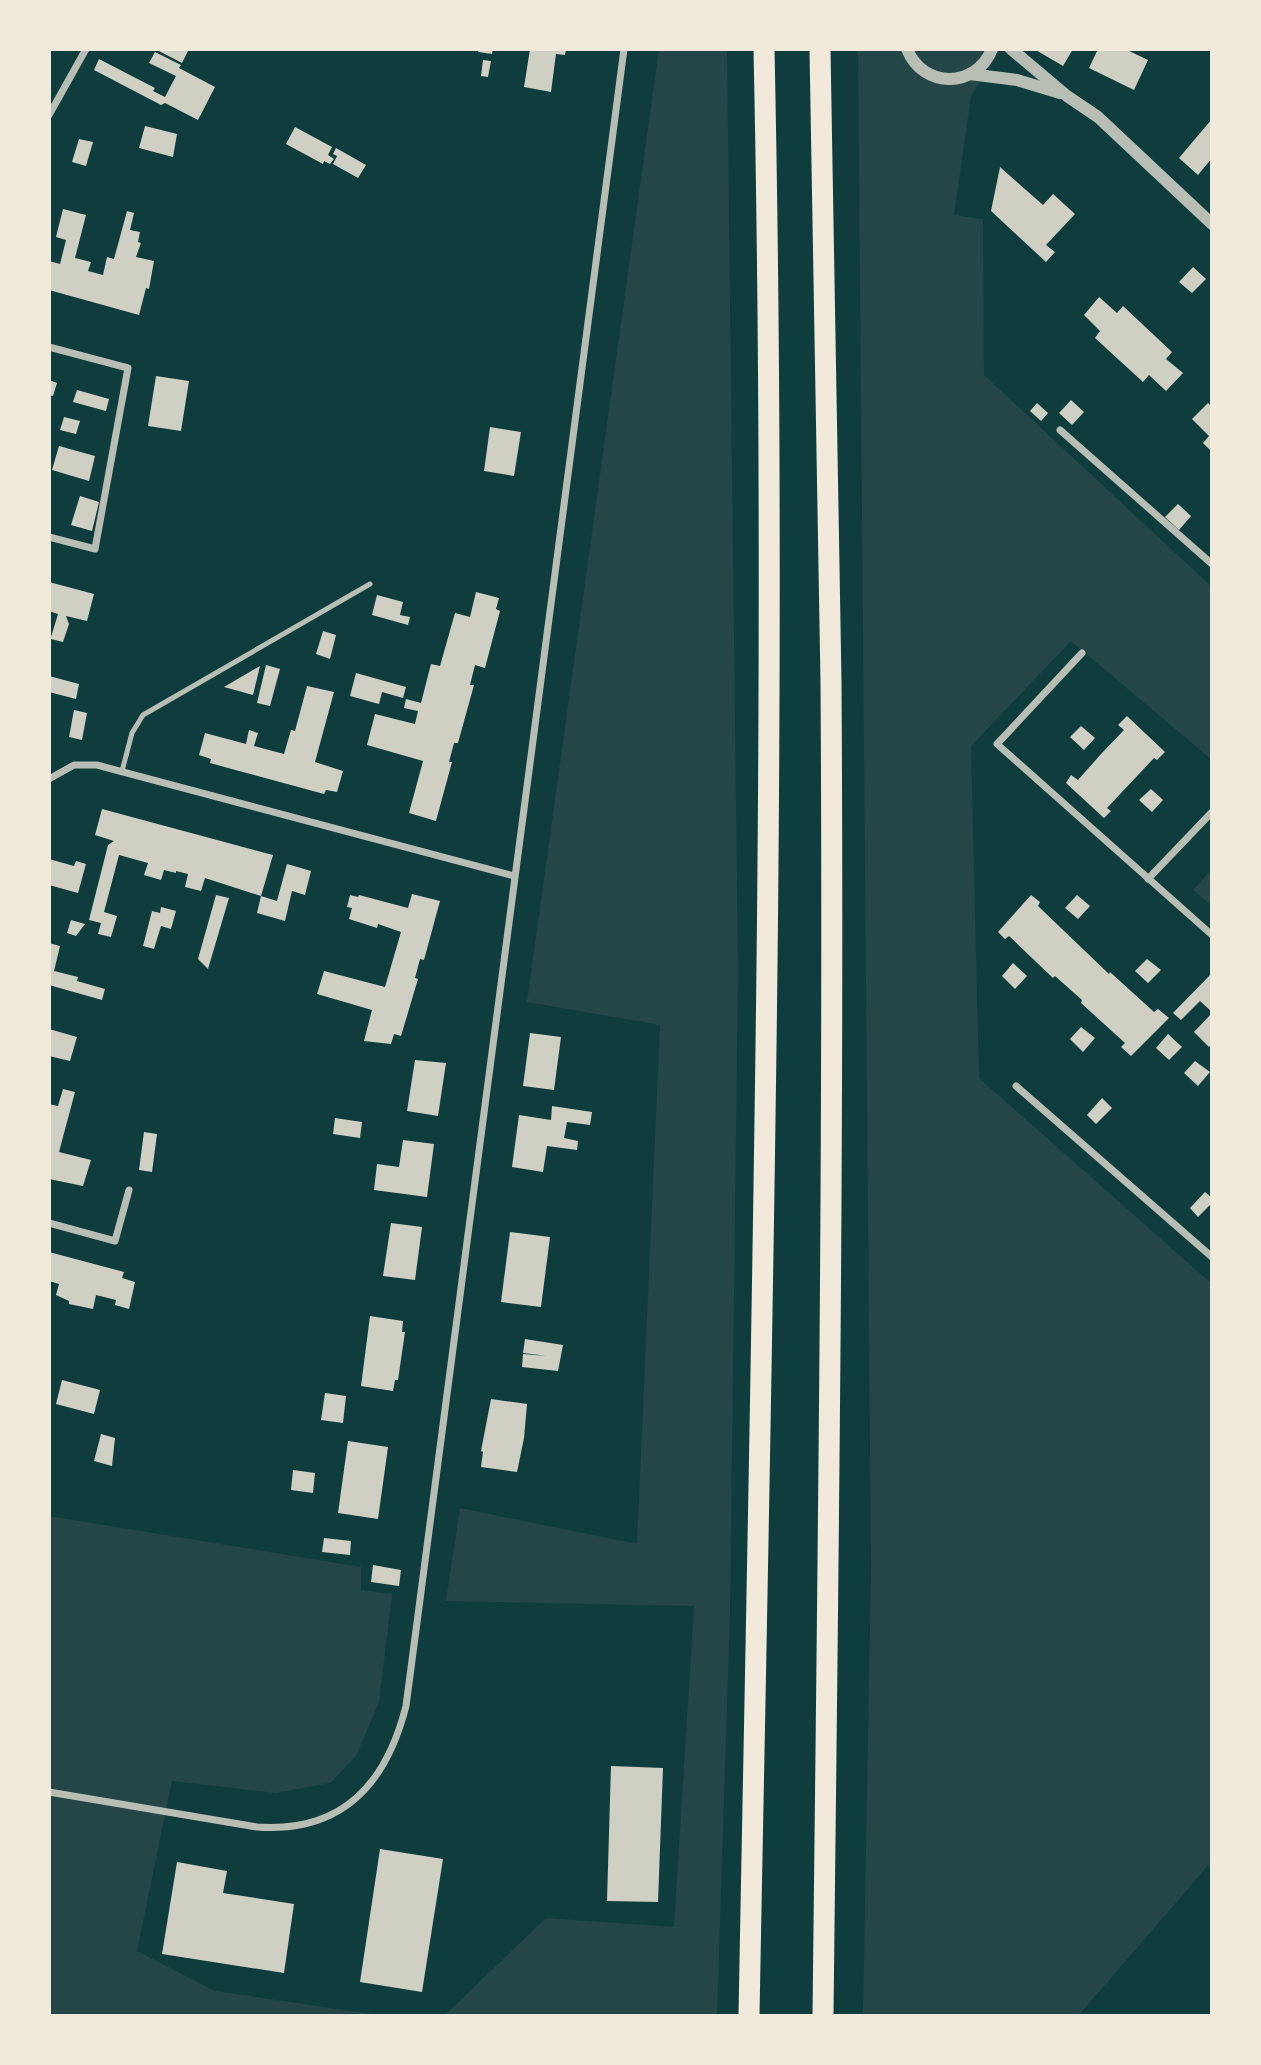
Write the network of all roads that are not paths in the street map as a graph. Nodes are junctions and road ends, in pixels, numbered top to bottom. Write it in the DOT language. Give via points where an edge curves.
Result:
graph roads {
  1 [pos="86,49"];
  2 [pos="624,49"];
  3 [pos="764,49"];
  4 [pos="820,49"];
  5 [pos="907,49"];
  6 [pos="992,49"];
  7 [pos="1011,49"];
  8 [pos="970,75"];
  9 [pos="1067,96"];
  10 [pos="49,114"];
  11 [pos="1212,223"];
  12 [pos="49,346"];
  13 [pos="1060,429"];
  14 [pos="49,537"];
  15 [pos="1212,564"];
  16 [pos="370,584"];
  17 [pos="1082,653"];
  18 [pos="122,771"];
  19 [pos="49,779"];
  20 [pos="1212,812"];
  21 [pos="514,876"];
  22 [pos="1148,879"];
  23 [pos="1212,935"];
  24 [pos="1016,1086"];
  25 [pos="129,1190"];
  26 [pos="49,1223"];
  27 [pos="1212,1257"];
  28 [pos="49,1792"];
  29 [pos="749,2016"];
  30 [pos="823,2016"];
  1 -- 10 [label="street"];
  2 -- 21 [label="street"];
  3 -- 29 [label="highway" via="770,624 768,993"];
  4 -- 30 [label="highway" via="831,799"];
  5 -- 8 [label="street" via="931,76 951,80"];
  6 -- 8 [label="street"];
  7 -- 9 [label="street"];
  8 -- 9 [label="street" via="1017,80"];
  9 -- 11 [label="street" via="1098,117"];
  12 -- 14 [label="street" via="128,368 95,550"];
  13 -- 15 [label="street"];
  16 -- 18 [label="lane" via="143,715 132,733"];
  17 -- 22 [label="street" via="997,744"];
  18 -- 19 [label="street" via="85,763"];
  18 -- 21 [label="street"];
  20 -- 22 [label="street"];
  21 -- 28 [label="street" via="408,1687 402,1723 387,1758 340,1812 282,1829"];
  22 -- 23 [label="street"];
  24 -- 27 [label="street"];
  25 -- 26 [label="street" via="115,1241"];
}
